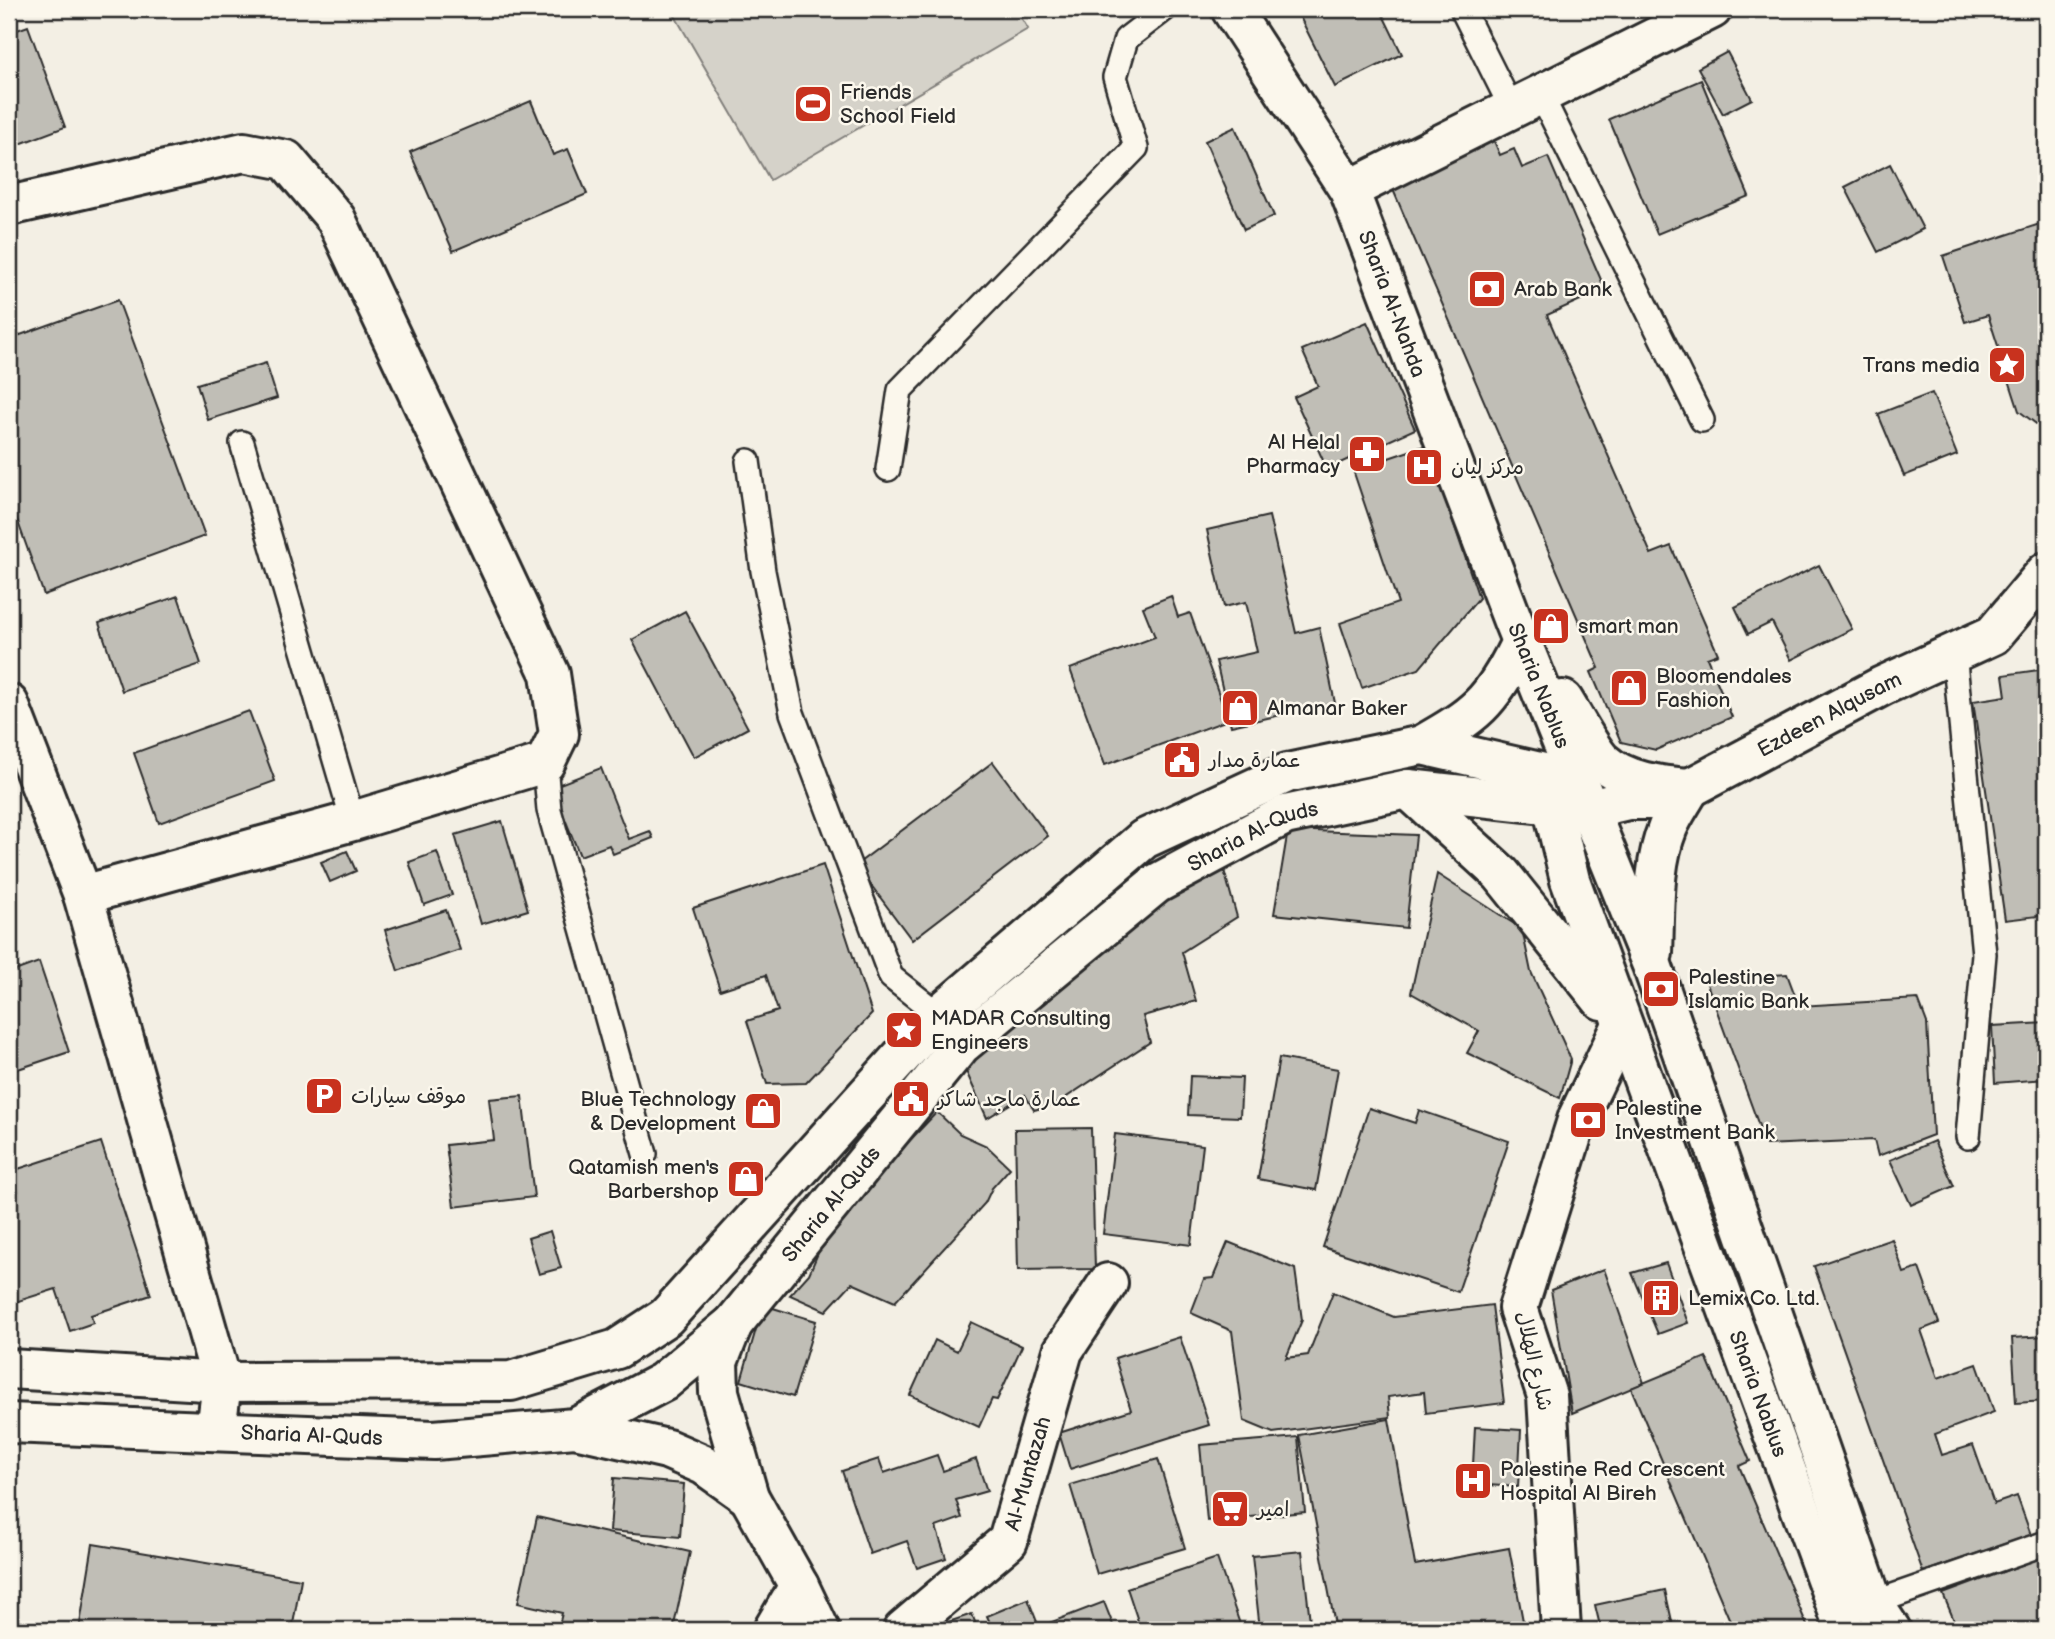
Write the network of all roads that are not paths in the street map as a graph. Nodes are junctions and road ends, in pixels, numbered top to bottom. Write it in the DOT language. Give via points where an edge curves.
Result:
graph roads {
  1 [pos="1165,9"];
  2 [pos="1231,9"];
  3 [pos="1462,9"];
  4 [pos="1712,9"];
  5 [pos="1526,102"];
  6 [pos="1349,190"];
  7 [pos="9,206"];
  8 [pos="1702,419"];
  9 [pos="242,443"];
  10 [pos="748,461"];
  11 [pos="888,469"];
  12 [pos="2046,572"];
  13 [pos="1515,634"];
  14 [pos="1954,653"];
  15 [pos="9,704"];
  16 [pos="1422,745"];
  17 [pos="545,763"];
  18 [pos="1690,788"];
  19 [pos="1408,789"];
  20 [pos="1562,796"];
  21 [pos="353,821"];
  22 [pos="83,895"];
  23 [pos="1652,965"];
  24 [pos="939,1015"];
  25 [pos="1622,1025"];
  26 [pos="1968,1137"];
  27 [pos="645,1154"];
  28 [pos="1108,1283"];
  29 [pos="733,1324"];
  30 [pos="9,1369"];
  31 [pos="222,1382"];
  32 [pos="9,1423"];
  33 [pos="575,1429"];
  34 [pos="216,1431"];
  35 [pos="749,1497"];
  36 [pos="2046,1543"];
  37 [pos="799,1586"];
  38 [pos="1882,1617"];
  39 [pos="773,1630"];
  40 [pos="820,1630"];
  41 [pos="903,1630"];
  42 [pos="1561,1630"];
  43 [pos="1845,1630"];
  1 -- 11 [label="lane" via="1126,39 1115,77 1136,148 900,390"];
  2 -- 6 [label="main road, Sharia Al-Nahda"];
  3 -- 5 [label="lane"];
  4 -- 5 [label="main road"];
  5 -- 6 [label="main road"];
  5 -- 8 [label="lane"];
  6 -- 13 [label="main road, Sharia Al-Nahda"];
  7 -- 17 [label="main road" via="244,152 286,160 336,219 550,674 559,734"];
  9 -- 21 [label="lane"];
  10 -- 24 [label="lane" via="792,713 891,977"];
  12 -- 14 [label="main road, Ezdeen Alqusam" via="1993,635"];
  13 -- 16 [label="main road" via="1503,678 1487,700 1462,722"];
  13 -- 18 [label="main road" via="1602,760 1635,780"];
  13 -- 20 [label="main road, Sharia Nablus"];
  13 -- 20 [label="main road, Sharia Nablus"];
  14 -- 18 [label="main road, Ezdeen Alqusam"];
  14 -- 26 [label="lane" via="1984,954"];
  15 -- 22 [label="main road"];
  16 -- 20 [label="main road, Sharia Al-Quds"];
  16 -- 24 [label="main road, Sharia Al-Quds" via="1287,773 1144,839"];
  17 -- 21 [label="main road"];
  17 -- 27 [label="lane" via="549,810"];
  18 -- 20 [label="main road, Ezdeen Alqusam" via="1660,800"];
  18 -- 23 [label="main road" via="1661,848"];
  19 -- 20 [label="main road, Sharia Al-Quds"];
  19 -- 25 [label="main road" via="1501,874"];
  19 -- 29 [label="main road, Sharia Al-Quds" via="1285,815 1156,884 961,1045"];
  20 -- 23 [label="main road, Sharia Nablus"];
  20 -- 25 [label="main road, Sharia Nablus" via="1570,880"];
  21 -- 22 [label="main road"];
  22 -- 31 [label="main road"];
  23 -- 38 [label="main road, Sharia Nablus"];
  24 -- 31 [label="main road, Sharia Al-Quds" via="666,1317 617,1349 510,1381"];
  25 -- 42 [label="main road, شارع الهلال" via="1578,1117 1518,1308 1546,1396"];
  25 -- 43 [label="main road, Sharia Nablus"];
  28 -- 41 [label="main road, Al-Muntazah" via="1063,1351 1008,1541"];
  29 -- 33 [label="main road, Sharia Al-Quds" via="663,1382"];
  29 -- 35 [label="main road" via="718,1362 719,1392"];
  30 -- 31 [label="main road, Sharia Al-Quds"];
  31 -- 34 [label="main road"];
  32 -- 34 [label="main road, Sharia Al-Quds"];
  33 -- 34 [label="main road, Sharia Al-Quds" via="434,1440"];
  33 -- 35 [label="main road" via="667,1449 704,1465"];
  35 -- 37 [label="main road"];
  36 -- 38 [label="lane"];
  37 -- 39 [label="main road"];
  37 -- 40 [label="main road"];
}
